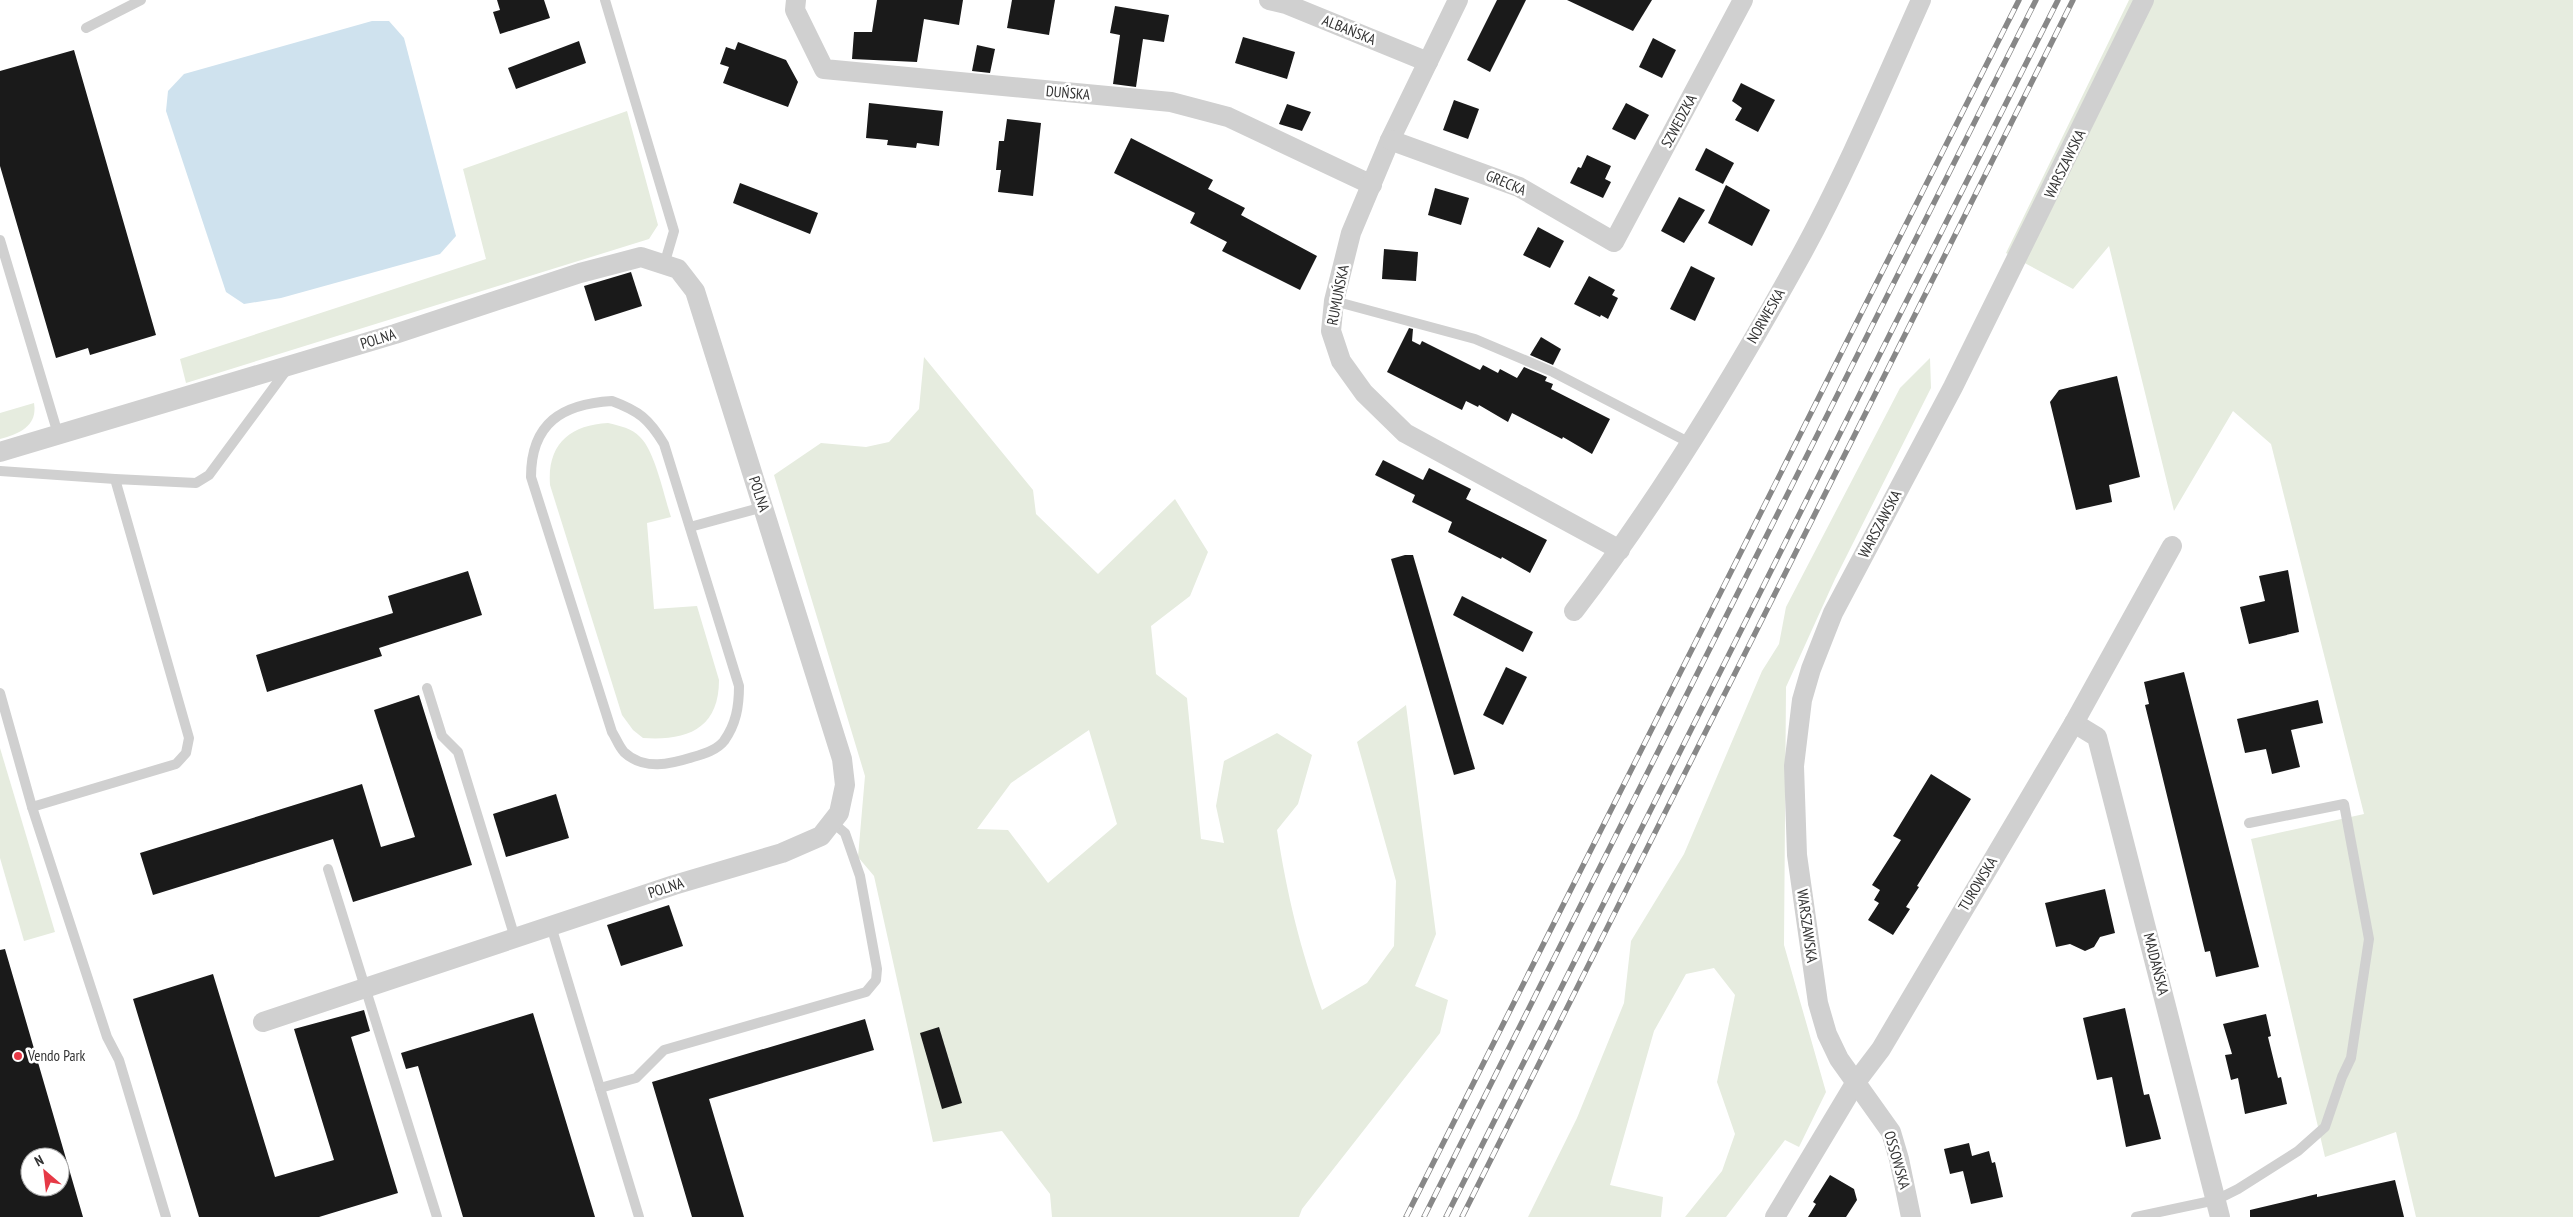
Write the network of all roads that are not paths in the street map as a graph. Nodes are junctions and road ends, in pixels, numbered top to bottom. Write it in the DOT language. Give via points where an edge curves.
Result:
graph roads {
  1 [pos="141,0"];
  2 [pos="604,0"];
  3 [pos="796,0"];
  4 [pos="1269,0"];
  5 [pos="1458,0"];
  6 [pos="1743,0"];
  7 [pos="1921,0"];
  8 [pos="2144,0"];
  9 [pos="86,28"];
  10 [pos="1428,62"];
  11 [pos="1390,140"];
  12 [pos="1372,184"];
  13 [pos="0,240"];
  14 [pos="1614,242"];
  15 [pos="664,265"];
  16 [pos="1334,301"];
  17 [pos="290,365"];
  18 [pos="58,434"];
  19 [pos="1692,444"];
  20 [pos="0,452"];
  21 [pos="0,471"];
  22 [pos="115,479"];
  23 [pos="763,507"];
  24 [pos="690,527"];
  25 [pos="2172,546"];
  26 [pos="1620,550"];
  27 [pos="1574,611"];
  28 [pos="427,688"];
  29 [pos="0,693"];
  30 [pos="2074,723"];
  31 [pos="32,807"];
  32 [pos="832,822"];
  33 [pos="2250,822"];
  34 [pos="328,869"];
  35 [pos="551,926"];
  36 [pos="516,938"];
  37 [pos="366,988"];
  38 [pos="263,1022"];
  39 [pos="1856,1082"];
  40 [pos="600,1088"];
  41 [pos="2218,1208"];
  42 [pos="166,1217"];
  43 [pos="437,1217"];
  44 [pos="639,1217"];
  45 [pos="1775,1217"];
  46 [pos="1911,1217"];
  47 [pos="2136,1217"];
  1 -- 9 [label="lane"];
  2 -- 15 [label="lane" via="674,231"];
  3 -- 12 [label="street, DUŃSKA" via="795,10 824,69 1171,102 1228,117"];
  4 -- 10 [label="street, ALBAŃSKA"];
  5 -- 10 [label="street, RUMUŃSKA"];
  6 -- 14 [label="street, SZWEDZKA"];
  7 -- 19 [label="street, NORWESKA" via="1878,97 1800,256"];
  8 -- 39 [label="street, WARSZAWSKA" via="1953,386 1833,613 1804,692 1794,766 1797,855 1818,1003 1839,1059"];
  10 -- 11 [label="street, RUMUŃSKA"];
  11 -- 12 [label="street, RUMUŃSKA"];
  11 -- 14 [label="street, GRECKA" via="1519,187"];
  12 -- 16 [label="street, RUMUŃSKA" via="1351,233"];
  13 -- 18 [label="lane"];
  15 -- 17 [label="street, POLNA" via="641,257 588,271"];
  15 -- 23 [label="street, POLNA" via="678,269 694,291"];
  16 -- 19 [label="lane" via="1475,339 1553,372"];
  16 -- 26 [label="street, RUMUŃSKA" via="1331,331 1341,361 1364,393 1405,433"];
  17 -- 18 [label="street, POLNA"];
  17 -- 22 [label="lane" via="209,475 196,483"];
  18 -- 20 [label="street, POLNA"];
  19 -- 26 [label="street, NORWESKA"];
  21 -- 22 [label="lane"];
  22 -- 31 [label="lane" via="189,738 186,753 176,764"];
  23 -- 24 [label="lane"];
  23 -- 32 [label="street, POLNA" via="842,759 845,785 839,813"];
  24 -- 24 [label="lane" via="664,444 651,422 632,408 612,401 590,402 570,408 553,418 539,436 531,456 531,477 612,732 624,752 644,764 666,766 708,753 723,743 739,706 739,686"];
  25 -- 30 [label="street, TUROWSKA"];
  26 -- 27 [label="street, NORWESKA"];
  28 -- 36 [label="lane" via="442,736 458,752"];
  29 -- 31 [label="lane"];
  30 -- 39 [label="street, TUROWSKA" via="1881,1049"];
  30 -- 41 [label="street, MAJDAŃSKA" via="2097,737"];
  31 -- 42 [label="lane" via="107,1037 119,1060"];
  32 -- 35 [label="street, POLNA" via="821,836 782,853"];
  32 -- 40 [label="lane" via="845,833 860,876 877,969 876,980 866,992 664,1050 636,1078"];
  33 -- 41 [label="lane" via="2344,804 2369,939 2352,1058 2324,1127 2298,1151 2238,1189"];
  34 -- 37 [label="lane"];
  35 -- 36 [label="street, POLNA"];
  35 -- 40 [label="lane"];
  36 -- 37 [label="street, POLNA"];
  37 -- 38 [label="street, POLNA"];
  37 -- 43 [label="lane"];
  39 -- 45 [label="street, TUROWSKA"];
  39 -- 46 [label="street, OSSOWSKA" via="1891,1132"];
  40 -- 44 [label="lane"];
  41 -- 47 [label="lane"];
}
